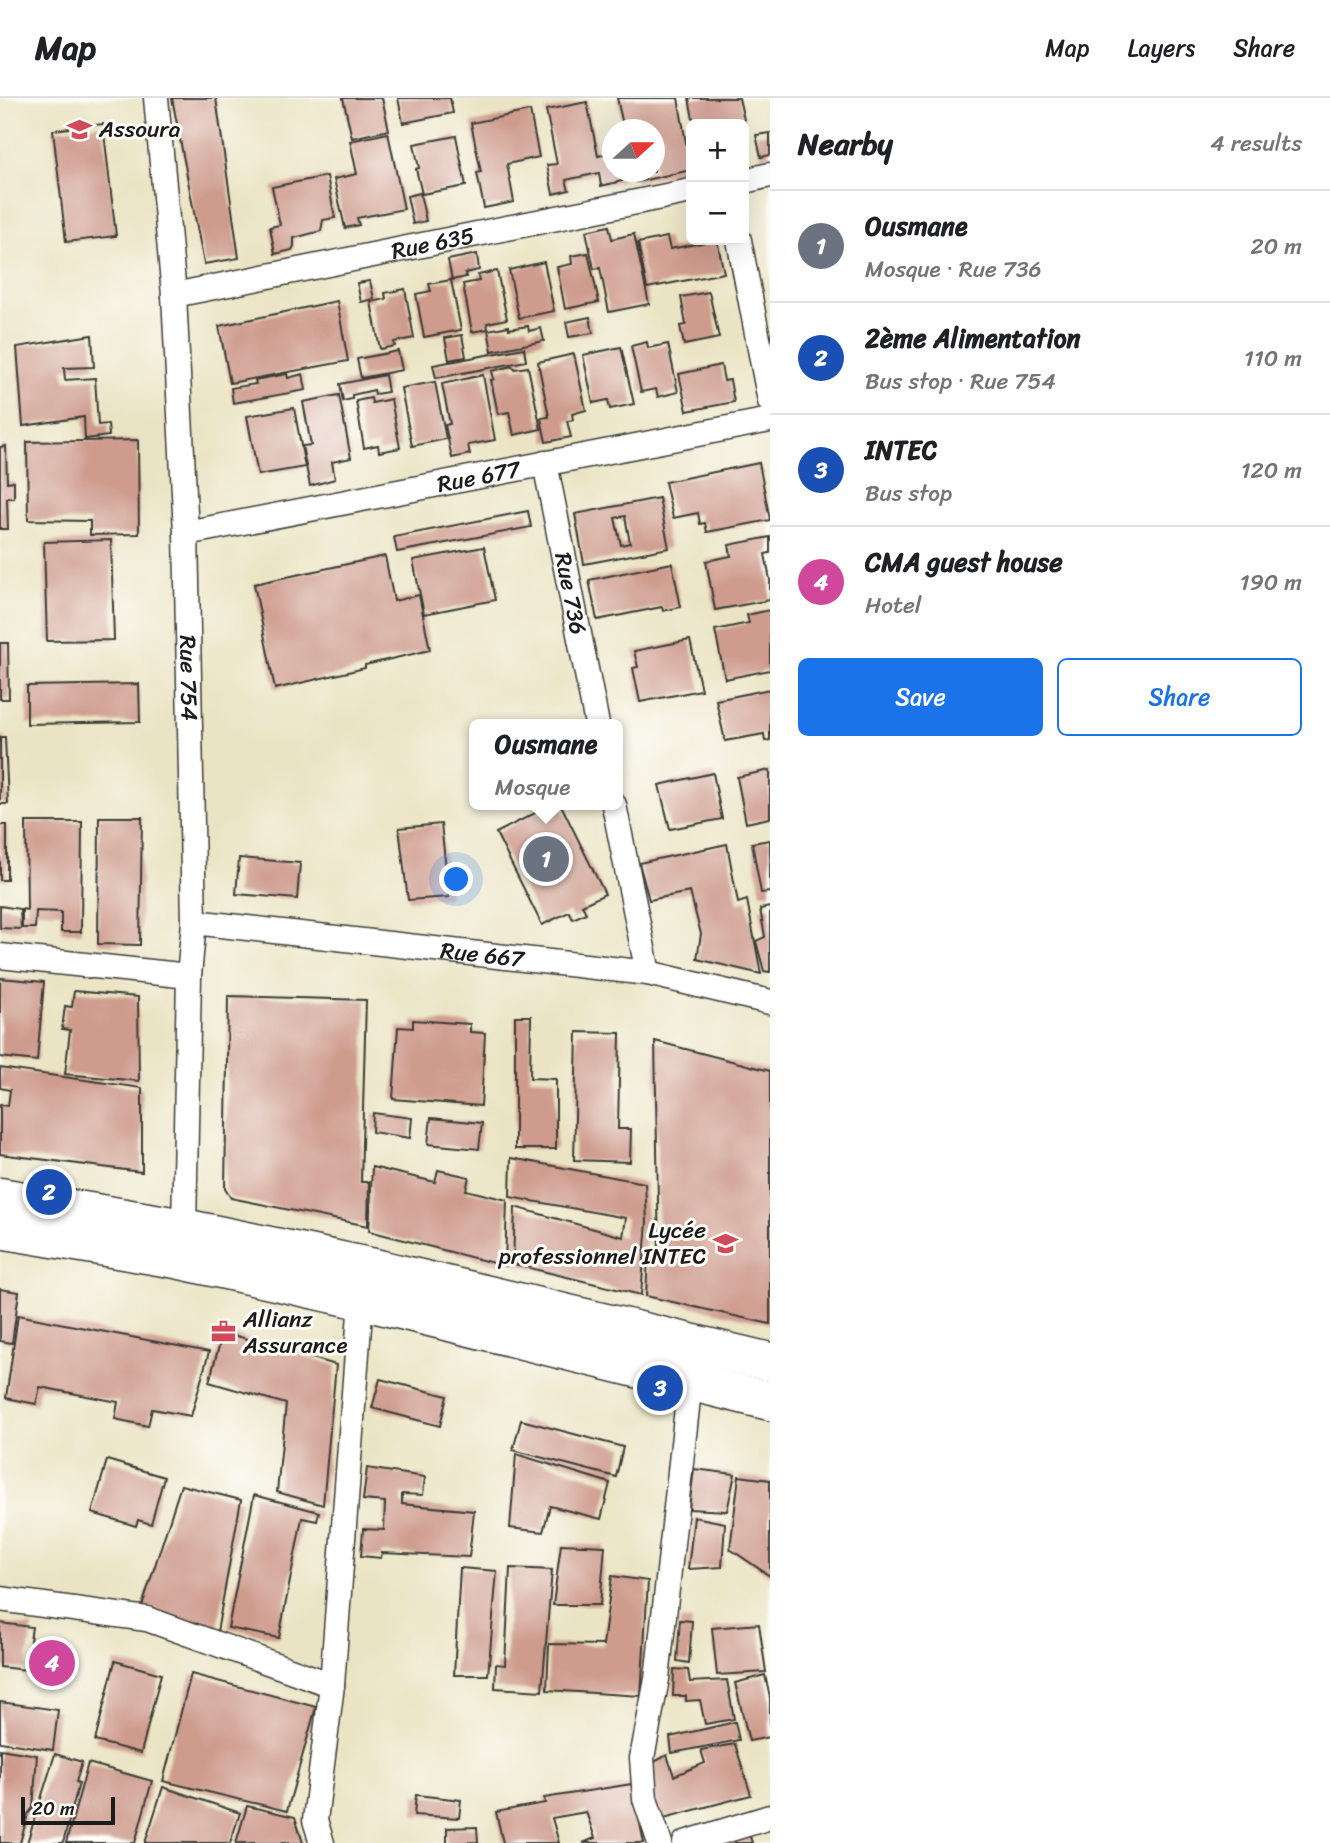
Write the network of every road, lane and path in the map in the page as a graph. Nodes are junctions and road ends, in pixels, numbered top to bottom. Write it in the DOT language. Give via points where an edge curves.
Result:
graph roads {
  1 [pos="156,98"];
  2 [pos="770,175"];
  3 [pos="749,180"];
  4 [pos="686,192"];
  5 [pos="740,245"];
  6 [pos="174,295"];
  7 [pos="770,401"];
  8 [pos="770,420"];
  9 [pos="545,464"];
  10 [pos="186,533"];
  11 [pos="596,719"];
  12 [pos="615,810"];
  13 [pos="194,922"];
  14 [pos="0,956"];
  15 [pos="648,973"];
  16 [pos="189,976"];
  17 [pos="770,1002"];
  18 [pos="0,1197"];
  19 [pos="0,1230"];
  20 [pos="180,1243"];
  21 [pos="361,1300"];
  22 [pos="770,1362"];
  23 [pos="690,1381"];
  24 [pos="770,1401"];
  25 [pos="0,1599"];
  26 [pos="332,1685"];
  27 [pos="770,1817"];
  28 [pos="322,1843"];
  29 [pos="660,1843"];
  30 [pos="685,1843"];
  1 -- 6 [label="street, Rue 754"];
  2 -- 3 [label="street"];
  4 -- 6 [label="street, Rue 635"];
  5 -- 7 [label="street"];
  6 -- 10 [label="street, Rue 754"];
  8 -- 9 [label="street, Rue 677"];
  9 -- 10 [label="street, Rue 677"];
  9 -- 11 [label="street, Rue 736"];
  10 -- 13 [label="street, Rue 754"];
  12 -- 15 [label="street"];
  13 -- 15 [label="street, Rue 667"];
  13 -- 16 [label="street, Rue 754"];
  14 -- 16 [label="street"];
  15 -- 17 [label="street, Rue 667"];
  16 -- 20 [label="street, Rue 754"];
  18 -- 20 [label="main road"];
  19 -- 20 [label="main road"];
  20 -- 21 [label="main road"];
  20 -- 22 [label="main road" via="370,1267"];
  21 -- 23 [label="main road"];
  21 -- 26 [label="street"];
  23 -- 24 [label="main road"];
  23 -- 29 [label="street" via="657,1679 642,1758 645,1799"];
  25 -- 26 [label="street" via="147,1619"];
  26 -- 28 [label="street" via="315,1820"];
  27 -- 30 [label="street"];
}
